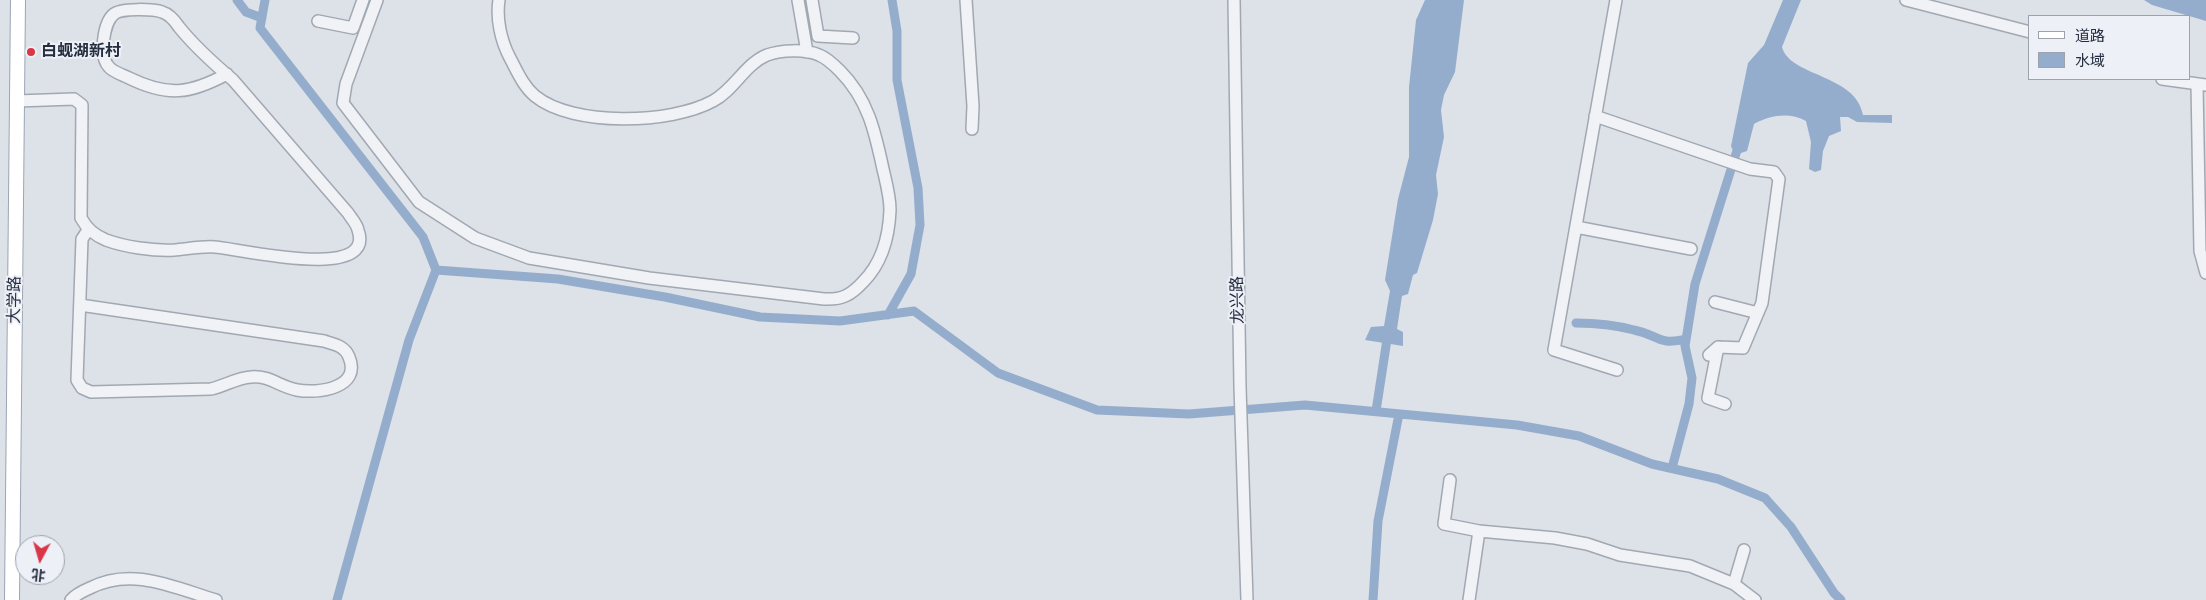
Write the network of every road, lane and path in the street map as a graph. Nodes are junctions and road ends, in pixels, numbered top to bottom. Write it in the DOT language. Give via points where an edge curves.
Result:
graph roads {
  1 [pos="18,0"];
  2 [pos="363,0"];
  3 [pos="377,0"];
  4 [pos="500,0"];
  5 [pos="798,0"];
  6 [pos="812,0"];
  7 [pos="966,0"];
  8 [pos="1234,0"];
  9 [pos="1616,0"];
  10 [pos="1906,0"];
  11 [pos="1937,4"];
  12 [pos="318,21"];
  13 [pos="2028,31"];
  14 [pos="853,38"];
  15 [pos="807,52"];
  16 [pos="227,74"];
  17 [pos="2168,80"];
  18 [pos="2201,85"];
  19 [pos="17,101"];
  20 [pos="1595,116"];
  21 [pos="972,129"];
  22 [pos="2202,203"];
  23 [pos="1576,226"];
  24 [pos="88,230"];
  25 [pos="1691,249"];
  26 [pos="2206,273"];
  27 [pos="1715,302"];
  28 [pos="80,305"];
  29 [pos="1758,313"];
  30 [pos="1617,370"];
  31 [pos="1725,404"];
  32 [pos="1450,480"];
  33 [pos="1479,531"];
  34 [pos="1744,550"];
  35 [pos="1734,584"];
  36 [pos="12,600"];
  37 [pos="71,600"];
  38 [pos="216,600"];
  39 [pos="1247,600"];
  40 [pos="1470,600"];
  41 [pos="1756,600"];
  1 -- 19 [label="main road, 大学路"];
  2 -- 12 [label="street" via="353,28"];
  3 -- 15 [label="street" via="346,84 343,103 425,207 475,238 529,258 678,282 835,300 851,294 879,262 890,201 874,128 860,96 830,62"];
  4 -- 15 [label="street" via="498,18 503,40 524,84 546,102 590,116 656,118 694,108 713,102 755,62 768,55"];
  5 -- 15 [label="street"];
  6 -- 14 [label="street" via="818,36"];
  7 -- 21 [label="street" via="974,106"];
  8 -- 39 [label="street, 龙兴路"];
  9 -- 20 [label="street"];
  10 -- 11 [label="street"];
  11 -- 13 [label="street"];
  16 -- 16 [label="street" via="197,49 174,20 163,12 123,10 109,19 102,49 104,59 110,68 138,82 174,92 188,90"];
  16 -- 24 [label="street" via="348,213 358,230 360,239 356,248 346,256 298,260 215,247 171,250 134,246 106,240"];
  17 -- 18 [label="street"];
  18 -- 22 [label="street"];
  19 -- 24 [label="street" via="74,99 82,105 81,218"];
  19 -- 36 [label="main road, 大学路"];
  20 -- 23 [label="street"];
  20 -- 29 [label="street" via="1750,169 1774,172 1780,179"];
  22 -- 26 [label="street" via="2200,251"];
  23 -- 25 [label="street"];
  23 -- 30 [label="street" via="1554,350"];
  24 -- 28 [label="street" via="82,239"];
  27 -- 29 [label="street"];
  28 -- 28 [label="street" via="77,380 82,388 91,392 211,390 251,376 267,377 295,390 311,392 341,386 351,369 349,356 342,347 324,341"];
  29 -- 31 [label="street" via="1742,348 1713,351 1708,398"];
  32 -- 33 [label="street" via="1444,524"];
  33 -- 35 [label="street" via="1587,544 1620,555 1690,566"];
  33 -- 40 [label="street"];
  34 -- 35 [label="street"];
  35 -- 41 [label="street"];
  37 -- 38 [label="street" via="94,586 128,578 151,579"];
}
